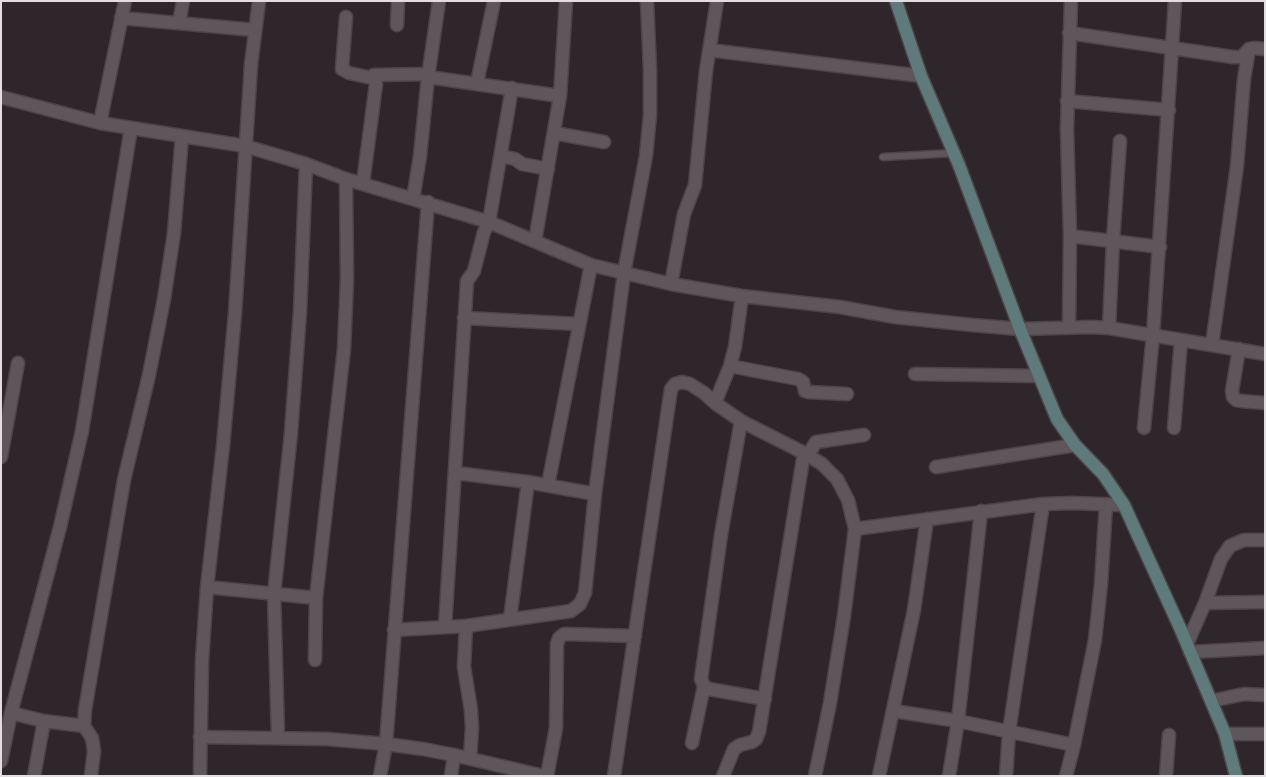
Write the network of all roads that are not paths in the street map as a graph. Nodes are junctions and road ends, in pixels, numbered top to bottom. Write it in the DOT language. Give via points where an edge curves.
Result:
graph roads {
  1 [pos="125,1"];
  2 [pos="183,1"];
  3 [pos="259,1"];
  4 [pos="398,1"];
  5 [pos="439,1"];
  6 [pos="494,1"];
  7 [pos="566,1"];
  8 [pos="647,1"];
  9 [pos="717,1"];
  10 [pos="896,1"];
  11 [pos="1071,1"];
  12 [pos="1175,1"];
  13 [pos="346,17"];
  14 [pos="121,18"];
  15 [pos="179,23"];
  16 [pos="396,25"];
  17 [pos="255,30"];
  18 [pos="1069,34"];
  19 [pos="1173,48"];
  20 [pos="1248,49"];
  21 [pos="1265,49"];
  22 [pos="709,50"];
  23 [pos="374,74"];
  24 [pos="921,76"];
  25 [pos="428,77"];
  26 [pos="477,83"];
  27 [pos="512,88"];
  28 [pos="560,96"];
  29 [pos="1,97"];
  30 [pos="1067,101"];
  31 [pos="1169,110"];
  32 [pos="100,123"];
  33 [pos="131,128"];
  34 [pos="554,133"];
  35 [pos="182,136"];
  36 [pos="1120,141"];
  37 [pos="604,142"];
  38 [pos="245,146"];
  39 [pos="954,153"];
  40 [pos="501,156"];
  41 [pos="883,157"];
  42 [pos="306,164"];
  43 [pos="548,169"];
  44 [pos="346,179"];
  45 [pos="363,183"];
  46 [pos="413,199"];
  47 [pos="428,202"];
  48 [pos="490,222"];
  49 [pos="1070,236"];
  50 [pos="534,241"];
  51 [pos="1112,241"];
  52 [pos="1160,247"];
  53 [pos="591,265"];
  54 [pos="624,273"];
  55 [pos="671,284"];
  56 [pos="742,296"];
  57 [pos="464,318"];
  58 [pos="579,324"];
  59 [pos="1069,327"];
  60 [pos="1109,328"];
  61 [pos="1020,329"];
  62 [pos="1154,335"];
  63 [pos="1181,340"];
  64 [pos="1212,345"];
  65 [pos="1239,349"];
  66 [pos="1265,354"];
  67 [pos="18,363"];
  68 [pos="730,366"];
  69 [pos="916,374"];
  70 [pos="1039,376"];
  71 [pos="847,394"];
  72 [pos="715,403"];
  73 [pos="1265,403"];
  74 [pos="741,421"];
  75 [pos="1144,428"];
  76 [pos="1174,428"];
  77 [pos="864,435"];
  78 [pos="1075,444"];
  79 [pos="806,454"];
  80 [pos="1,456"];
  81 [pos="936,467"];
  82 [pos="456,474"];
  83 [pos="528,482"];
  84 [pos="548,485"];
  85 [pos="595,494"];
  86 [pos="1043,504"];
  87 [pos="1106,504"];
  88 [pos="1124,505"];
  89 [pos="981,511"];
  90 [pos="927,519"];
  91 [pos="855,529"];
  92 [pos="1265,540"];
  93 [pos="207,587"];
  94 [pos="274,594"];
  95 [pos="316,598"];
  96 [pos="1265,602"];
  97 [pos="1205,603"];
  98 [pos="510,619"];
  99 [pos="445,626"];
  100 [pos="466,626"];
  101 [pos="394,630"];
  102 [pos="635,636"];
  103 [pos="1188,648"];
  104 [pos="1265,648"];
  105 [pos="315,660"];
  106 [pos="704,686"];
  107 [pos="1265,694"];
  108 [pos="765,699"];
  109 [pos="1211,701"];
  110 [pos="894,710"];
  111 [pos="11,713"];
  112 [pos="44,721"];
  113 [pos="958,721"];
  114 [pos="84,726"];
  115 [pos="1009,732"];
  116 [pos="1225,734"];
  117 [pos="1265,734"];
  118 [pos="1169,735"];
  119 [pos="200,737"];
  120 [pos="278,737"];
  121 [pos="386,744"];
  122 [pos="692,744"];
  123 [pos="1074,745"];
  124 [pos="454,754"];
  125 [pos="470,758"];
  126 [pos="1,762"];
  127 [pos="520,773"];
  128 [pos="34,776"];
  129 [pos="91,776"];
  130 [pos="200,776"];
  131 [pos="380,776"];
  132 [pos="451,776"];
  133 [pos="545,776"];
  134 [pos="614,776"];
  135 [pos="723,776"];
  136 [pos="815,776"];
  137 [pos="879,776"];
  138 [pos="949,776"];
  139 [pos="1006,776"];
  140 [pos="1066,776"];
  141 [pos="1166,776"];
  142 [pos="1236,776"];
  1 -- 14 [label="street"];
  2 -- 15 [label="street"];
  3 -- 17 [label="street"];
  4 -- 16 [label="street"];
  5 -- 25 [label="street"];
  6 -- 26 [label="street"];
  7 -- 28 [label="street"];
  8 -- 54 [label="street" via="650,115"];
  9 -- 22 [label="street"];
  10 -- 24 [label="street"];
  11 -- 18 [label="street"];
  12 -- 19 [label="street"];
  13 -- 45 [label="street" via="342,69 372,78 376,84"];
  14 -- 15 [label="street"];
  14 -- 32 [label="street"];
  15 -- 17 [label="street"];
  17 -- 38 [label="street"];
  18 -- 19 [label="street"];
  18 -- 30 [label="street"];
  19 -- 20 [label="street" via="1233,57 1242,57"];
  19 -- 31 [label="street"];
  20 -- 21 [label="street"];
  20 -- 64 [label="street" via="1238,166"];
  22 -- 24 [label="street"];
  22 -- 55 [label="street" via="695,185 684,214"];
  23 -- 25 [label="street" via="428,74"];
  24 -- 39 [label="street"];
  25 -- 26 [label="street"];
  25 -- 46 [label="street"];
  26 -- 27 [label="street"];
  27 -- 28 [label="street"];
  27 -- 40 [label="street"];
  28 -- 34 [label="street"];
  29 -- 32 [label="street"];
  30 -- 31 [label="street"];
  30 -- 49 [label="street"];
  31 -- 52 [label="street"];
  32 -- 33 [label="street"];
  33 -- 35 [label="street"];
  33 -- 111 [label="street" via="82,431"];
  34 -- 37 [label="street"];
  34 -- 43 [label="street"];
  35 -- 38 [label="street"];
  35 -- 114 [label="street" via="174,233 164,299 124,480"];
  36 -- 51 [label="street"];
  38 -- 42 [label="street"];
  38 -- 93 [label="street" via="234,323"];
  39 -- 41 [label="lane"];
  39 -- 61 [label="street"];
  40 -- 43 [label="street"];
  40 -- 48 [label="street"];
  42 -- 44 [label="street"];
  42 -- 94 [label="street" via="291,433"];
  43 -- 50 [label="street"];
  44 -- 45 [label="street"];
  44 -- 95 [label="street" via="344,349"];
  45 -- 46 [label="street"];
  46 -- 47 [label="street"];
  47 -- 48 [label="street"];
  47 -- 101 [label="street"];
  48 -- 50 [label="street"];
  48 -- 57 [label="street" via="484,232 474,270 467,281"];
  49 -- 51 [label="street"];
  49 -- 59 [label="street"];
  50 -- 53 [label="street"];
  51 -- 52 [label="street"];
  51 -- 60 [label="street"];
  52 -- 62 [label="street"];
  53 -- 54 [label="street"];
  53 -- 58 [label="street"];
  54 -- 55 [label="street"];
  54 -- 85 [label="street"];
  55 -- 56 [label="street"];
  56 -- 61 [label="street"];
  56 -- 68 [label="street"];
  57 -- 58 [label="street"];
  57 -- 82 [label="street"];
  58 -- 84 [label="street"];
  59 -- 60 [label="street"];
  59 -- 61 [label="street"];
  60 -- 62 [label="street"];
  61 -- 70 [label="street"];
  62 -- 63 [label="street"];
  62 -- 75 [label="street"];
  63 -- 64 [label="street"];
  63 -- 76 [label="street"];
  64 -- 65 [label="street"];
  65 -- 66 [label="street"];
  65 -- 73 [label="street" via="1233,397 1242,402"];
  67 -- 80 [label="street"];
  68 -- 71 [label="street" via="798,379 808,392"];
  68 -- 72 [label="street"];
  69 -- 70 [label="street"];
  70 -- 78 [label="street" via="1057,418"];
  72 -- 74 [label="street"];
  72 -- 102 [label="street" via="690,384 675,384 671,390"];
  74 -- 79 [label="street"];
  74 -- 106 [label="street" via="721,535 701,679"];
  77 -- 79 [label="street" via="816,442"];
  78 -- 81 [label="street"];
  78 -- 88 [label="street" via="1103,474"];
  79 -- 91 [label="street" via="837,479 848,500"];
  79 -- 108 [label="street"];
  82 -- 83 [label="street"];
  82 -- 99 [label="street"];
  83 -- 84 [label="street"];
  83 -- 98 [label="street"];
  84 -- 85 [label="street"];
  85 -- 98 [label="street" via="585,593 580,604 571,611"];
  86 -- 87 [label="street"];
  86 -- 89 [label="street"];
  86 -- 115 [label="street"];
  87 -- 88 [label="street"];
  87 -- 123 [label="street" via="1095,640"];
  88 -- 103 [label="street"];
  89 -- 90 [label="street"];
  89 -- 113 [label="street"];
  90 -- 91 [label="street"];
  90 -- 110 [label="street" via="914,610"];
  91 -- 136 [label="street" via="830,703"];
  92 -- 97 [label="street" via="1244,540 1230,546 1221,559"];
  93 -- 94 [label="street"];
  93 -- 119 [label="street"];
  94 -- 95 [label="street"];
  94 -- 120 [label="street"];
  95 -- 105 [label="street"];
  96 -- 97 [label="street"];
  97 -- 103 [label="street"];
  98 -- 100 [label="street"];
  99 -- 100 [label="street"];
  99 -- 101 [label="street"];
  100 -- 125 [label="street" via="464,667 472,728"];
  101 -- 121 [label="street"];
  102 -- 133 [label="street" via="564,634 559,638 556,728"];
  102 -- 134 [label="street"];
  103 -- 104 [label="street"];
  103 -- 109 [label="street"];
  106 -- 108 [label="street"];
  106 -- 122 [label="street"];
  107 -- 109 [label="street" via="1244,694"];
  108 -- 135 [label="street" via="756,740 734,749"];
  109 -- 116 [label="street"];
  110 -- 113 [label="street"];
  110 -- 137 [label="street"];
  111 -- 112 [label="street"];
  111 -- 126 [label="street"];
  112 -- 114 [label="street"];
  112 -- 128 [label="street"];
  113 -- 115 [label="street"];
  113 -- 138 [label="street"];
  114 -- 129 [label="street" via="92,738 94,751"];
  115 -- 123 [label="street"];
  115 -- 139 [label="street"];
  116 -- 117 [label="street"];
  116 -- 142 [label="street"];
  118 -- 141 [label="street"];
  119 -- 120 [label="street"];
  119 -- 130 [label="street"];
  120 -- 121 [label="street"];
  121 -- 124 [label="street"];
  121 -- 131 [label="street"];
  123 -- 140 [label="street"];
  124 -- 125 [label="street"];
  124 -- 132 [label="street"];
  125 -- 127 [label="street"];
  127 -- 133 [label="street"];
}
